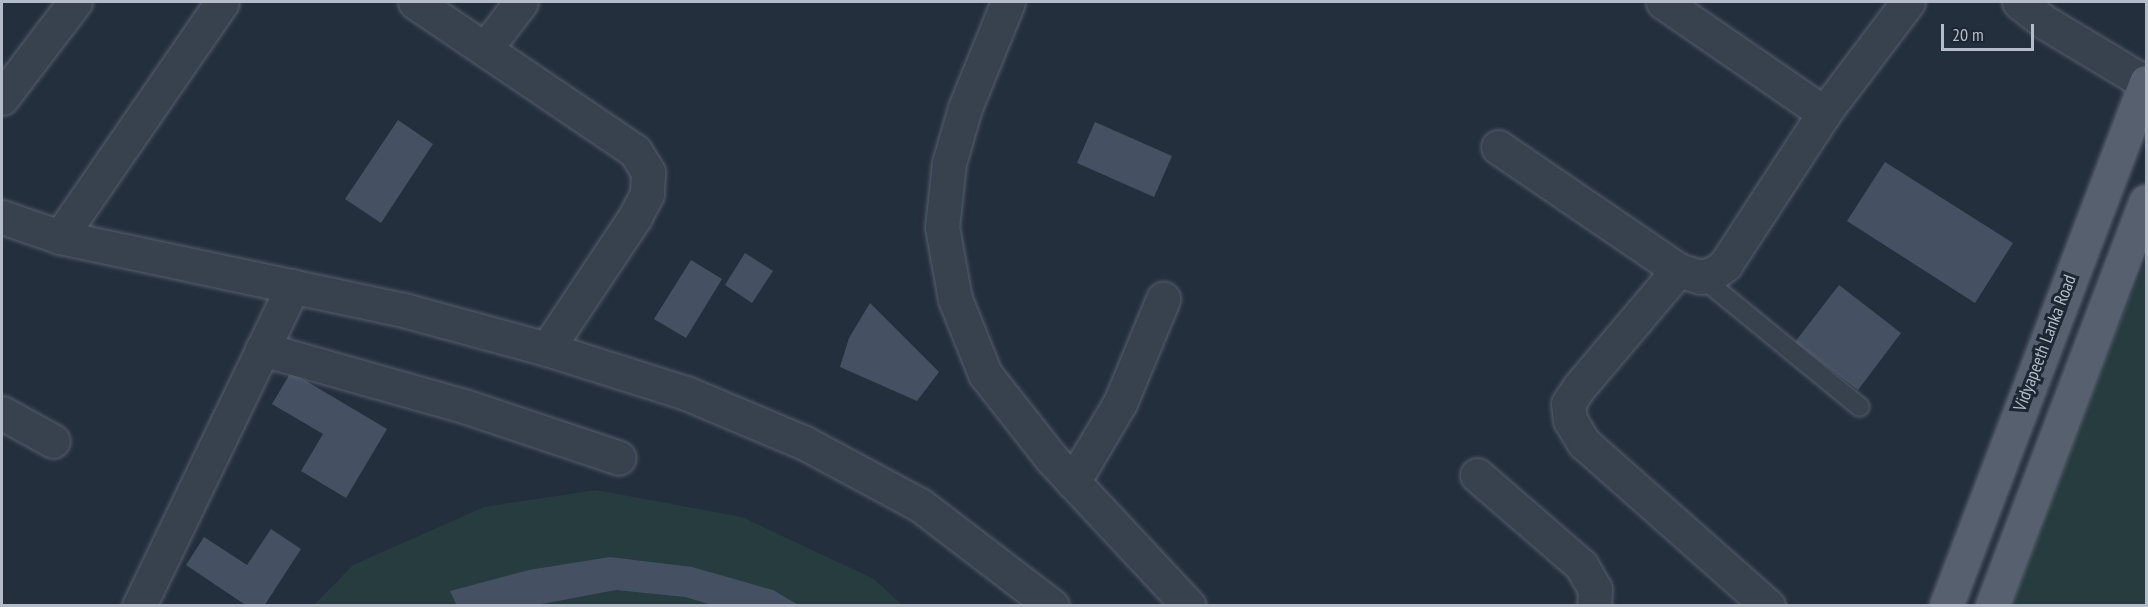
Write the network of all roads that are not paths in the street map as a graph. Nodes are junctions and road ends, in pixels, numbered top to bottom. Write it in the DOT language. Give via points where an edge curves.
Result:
graph roads {
  1 [pos="75,2"];
  2 [pos="222,2"];
  3 [pos="415,2"];
  4 [pos="521,2"];
  5 [pos="1008,2"];
  6 [pos="1663,2"];
  7 [pos="1908,2"];
  8 [pos="2019,2"];
  9 [pos="485,50"];
  10 [pos="2146,83"];
  11 [pos="2,98"];
  12 [pos="1824,113"];
  13 [pos="1498,147"];
  14 [pos="2146,201"];
  15 [pos="2,217"];
  16 [pos="60,237"];
  17 [pos="1690,274"];
  18 [pos="293,286"];
  19 [pos="1163,299"];
  20 [pos="262,349"];
  21 [pos="547,349"];
  22 [pos="1860,407"];
  23 [pos="2,413"];
  24 [pos="53,441"];
  25 [pos="619,458"];
  26 [pos="1477,475"];
  27 [pos="1073,482"];
  28 [pos="139,606"];
  29 [pos="1052,606"];
  30 [pos="1189,606"];
  31 [pos="1594,606"];
  32 [pos="1768,606"];
  33 [pos="1946,606"];
  34 [pos="1992,606"];
  1 -- 11 [label="street"];
  2 -- 16 [label="street"];
  3 -- 9 [label="street"];
  4 -- 9 [label="street"];
  5 -- 27 [label="street" via="965,108 949,163 942,227 955,299 985,374"];
  6 -- 12 [label="street"];
  7 -- 12 [label="street"];
  8 -- 10 [label="street" via="2046,23"];
  9 -- 21 [label="street" via="635,151 648,172 647,194 634,217"];
  10 -- 33 [label="main road, Vidyapeeth Lanka Road"];
  12 -- 17 [label="street" via="1725,266"];
  13 -- 17 [label="street"];
  14 -- 34 [label="main road"];
  15 -- 16 [label="street"];
  16 -- 18 [label="street"];
  17 -- 22 [label="lane"];
  17 -- 32 [label="street" via="1579,387 1568,404 1570,420 1584,443"];
  18 -- 20 [label="street"];
  18 -- 21 [label="street"];
  19 -- 27 [label="street" via="1115,413"];
  20 -- 25 [label="street" via="467,407"];
  20 -- 28 [label="street"];
  21 -- 29 [label="street" via="686,393 805,443 920,505"];
  23 -- 24 [label="street"];
  26 -- 31 [label="street" via="1581,565 1595,589"];
  27 -- 30 [label="street"];
}
